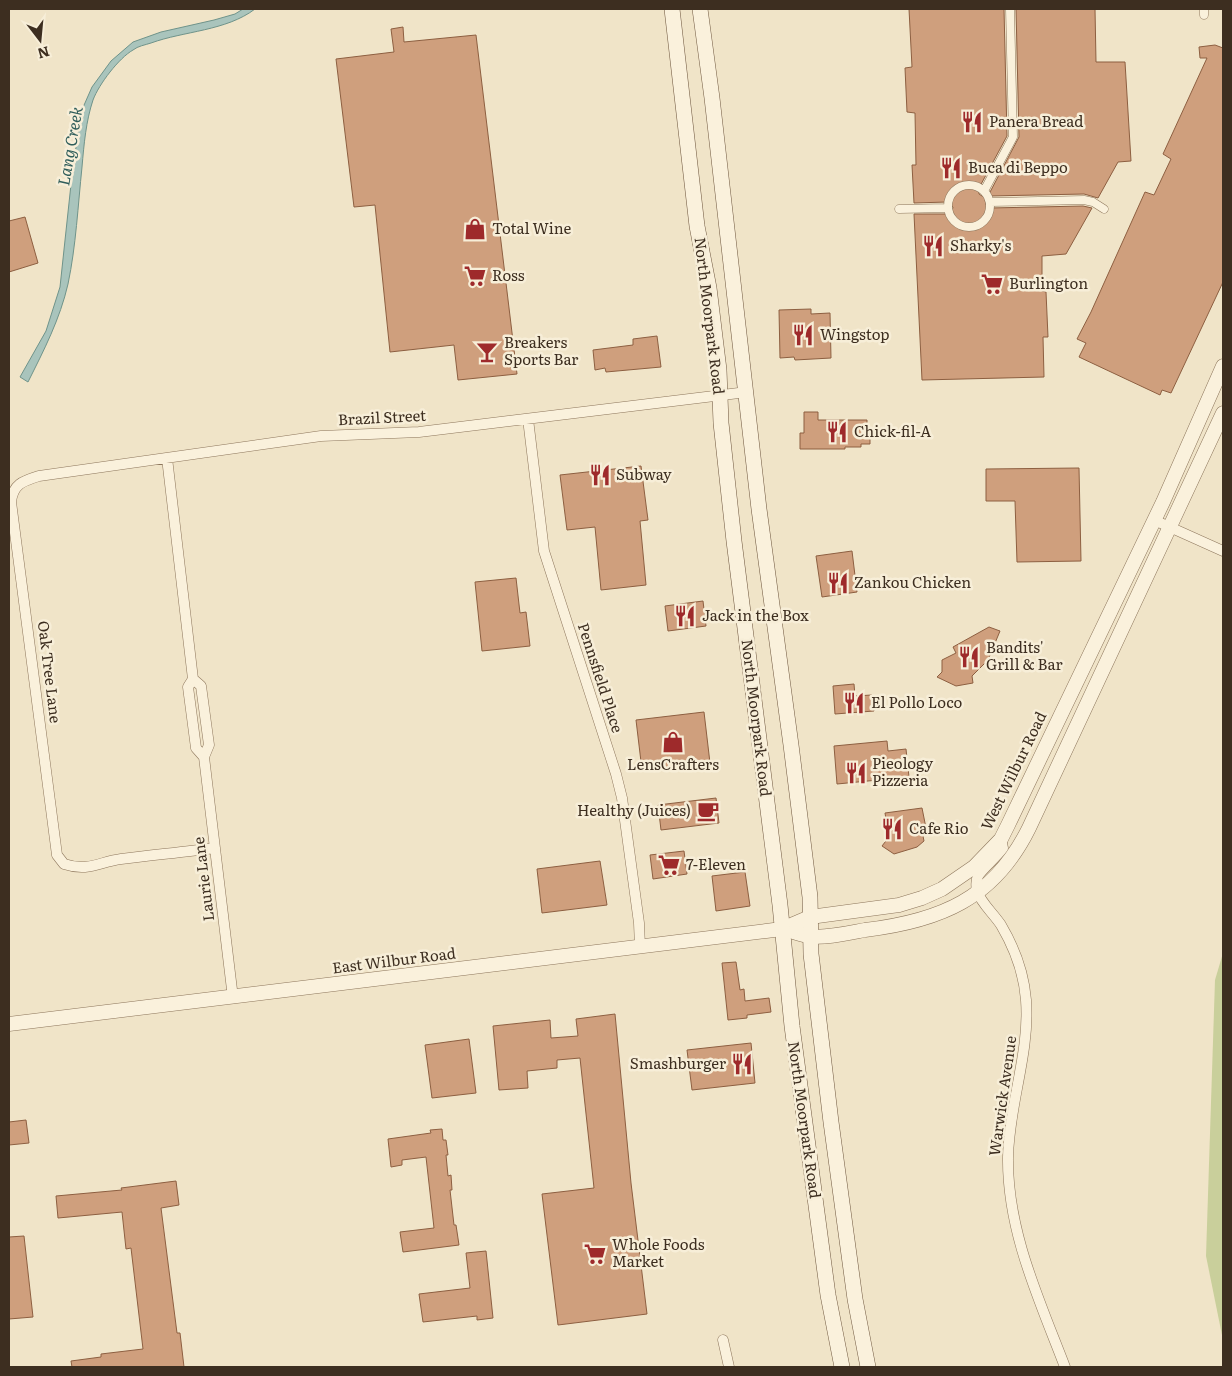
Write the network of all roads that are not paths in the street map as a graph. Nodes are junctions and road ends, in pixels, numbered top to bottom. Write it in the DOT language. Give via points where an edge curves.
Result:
graph roads {
  1 [pos="672,9"];
  2 [pos="700,9"];
  3 [pos="1010,9"];
  4 [pos="984,191"];
  5 [pos="990,202"];
  6 [pos="947,208"];
  7 [pos="899,209"];
  8 [pos="1104,209"];
  9 [pos="1223,366"];
  10 [pos="747,392"];
  11 [pos="720,395"];
  12 [pos="1223,413"];
  13 [pos="528,419"];
  14 [pos="167,458"];
  15 [pos="20,484"];
  16 [pos="1154,520"];
  17 [pos="1170,528"];
  18 [pos="1223,551"];
  19 [pos="1000,839"];
  20 [pos="215,848"];
  21 [pos="978,892"];
  22 [pos="810,917"];
  23 [pos="782,929"];
  24 [pos="810,937"];
  25 [pos="640,947"];
  26 [pos="233,998"];
  27 [pos="9,1024"];
  28 [pos="723,1340"];
  29 [pos="729,1367"];
  30 [pos="842,1367"];
  31 [pos="868,1367"];
  32 [pos="1065,1367"];
  1 -- 11 [label="main road, North Moorpark Road"];
  2 -- 10 [label="main road, North Moorpark Road"];
  3 -- 4 [label="street" via="1014,137"];
  4 -- 5 [label="street"];
  4 -- 6 [label="street" via="978,187 963,186 951,194"];
  5 -- 6 [label="street" via="984,221 972,228 958,225"];
  5 -- 8 [label="street" via="1084,200"];
  6 -- 7 [label="street"];
  9 -- 16 [label="street, West Wilbur Road"];
  10 -- 11 [label="street, Brazil Street"];
  10 -- 22 [label="main road, North Moorpark Road"];
  11 -- 13 [label="street, Brazil Street"];
  11 -- 23 [label="main road, North Moorpark Road" via="735,551"];
  12 -- 17 [label="street"];
  13 -- 14 [label="street, Brazil Street" via="419,432 321,436"];
  13 -- 25 [label="street, Pennsfield Place" via="544,551 622,798"];
  14 -- 15 [label="street, Brazil Street" via="40,476"];
  14 -- 20 [label="street, Laurie Lane" via="193,679 188,687 196,748 204,757"];
  15 -- 20 [label="street, Oak Tree Lane" via="12,493 11,502 57,855 64,864 92,868 118,860"];
  16 -- 17 [label="street"];
  16 -- 19 [label="street, West Wilbur Road"];
  17 -- 18 [label="street"];
  17 -- 21 [label="street" via="1023,841 994,879"];
  19 -- 21 [label="street" via="1003,848 977,877"];
  19 -- 22 [label="street, West Wilbur Road" via="962,877 922,898 899,905"];
  20 -- 26 [label="street, Laurie Lane"];
  21 -- 24 [label="street" via="944,912 910,924"];
  21 -- 32 [label="street, Warwick Avenue" via="1012,946 1026,997 1026,1042 1008,1156 1010,1196 1029,1272"];
  22 -- 23 [label="street, West Wilbur Road"];
  22 -- 24 [label="main road, North Moorpark Road"];
  23 -- 24 [label="street"];
  23 -- 25 [label="street, East Wilbur Road"];
  23 -- 30 [label="main road, North Moorpark Road" via="828,1295"];
  24 -- 31 [label="main road, North Moorpark Road" via="853,1289"];
  25 -- 26 [label="street, East Wilbur Road"];
  26 -- 27 [label="street, East Wilbur Road"];
  28 -- 29 [label="street"];
}
